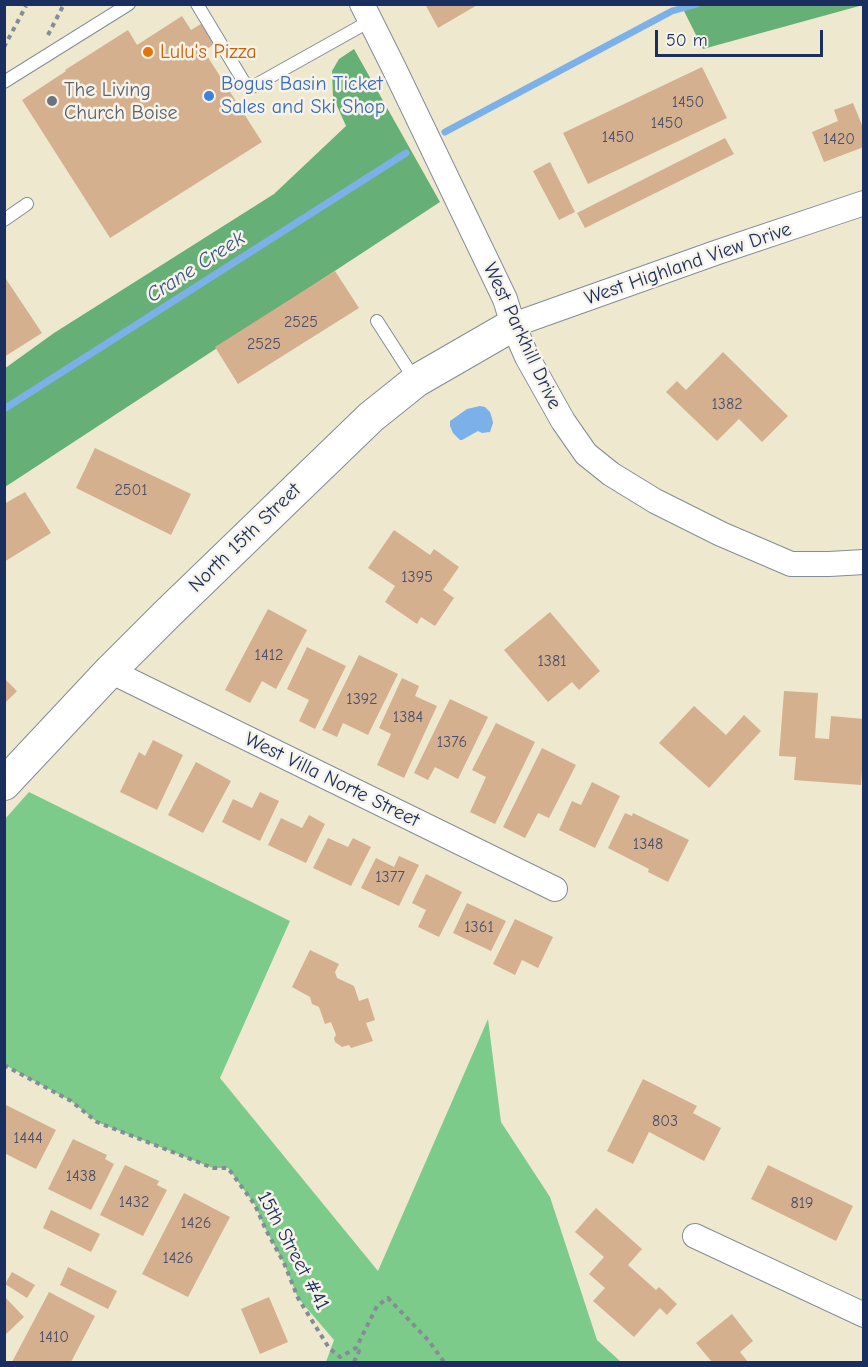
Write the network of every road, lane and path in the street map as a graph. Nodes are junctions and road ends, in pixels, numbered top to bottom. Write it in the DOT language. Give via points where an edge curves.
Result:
graph roads {
  1 [pos="64,4"];
  2 [pos="129,4"];
  3 [pos="197,4"];
  4 [pos="26,6"];
  5 [pos="366,13"];
  6 [pos="46,38"];
  7 [pos="4,47"];
  8 [pos="4,82"];
  9 [pos="864,203"];
  10 [pos="27,204"];
  11 [pos="4,220"];
  12 [pos="377,321"];
  13 [pos="513,325"];
  14 [pos="416,381"];
  15 [pos="864,562"];
  16 [pos="110,671"];
  17 [pos="4,784"];
  18 [pos="555,889"];
  19 [pos="4,1065"];
  20 [pos="695,1236"];
  21 [pos="864,1315"];
  22 [pos="356,1348"];
  23 [pos="354,1362"];
  24 [pos="444,1362"];
  1 -- 6 [label="path"];
  2 -- 8 [label="lane"];
  3 -- 5 [label="lane" via="244,82 252,87 302,59"];
  4 -- 7 [label="path"];
  5 -- 13 [label="street, West Parkhill Drive" via="505,299"];
  9 -- 13 [label="street, West Highland View Drive"];
  10 -- 11 [label="lane"];
  12 -- 14 [label="lane"];
  13 -- 14 [label="street, North 15th Street"];
  13 -- 15 [label="street, West Parkhill Drive" via="563,421 586,454 611,474 712,530 791,564"];
  14 -- 16 [label="street, North 15th Street" via="370,417"];
  16 -- 17 [label="street, North 15th Street"];
  16 -- 18 [label="street, West Villa Norte Street"];
  19 -- 22 [label="path, 15th Street #41" via="71,1101 97,1122 213,1168 228,1168 255,1205 298,1298 329,1348 340,1357"];
  20 -- 21 [label="street"];
  22 -- 23 [label="path" via="359,1351"];
  22 -- 24 [label="path" via="377,1306 388,1298"];
}
